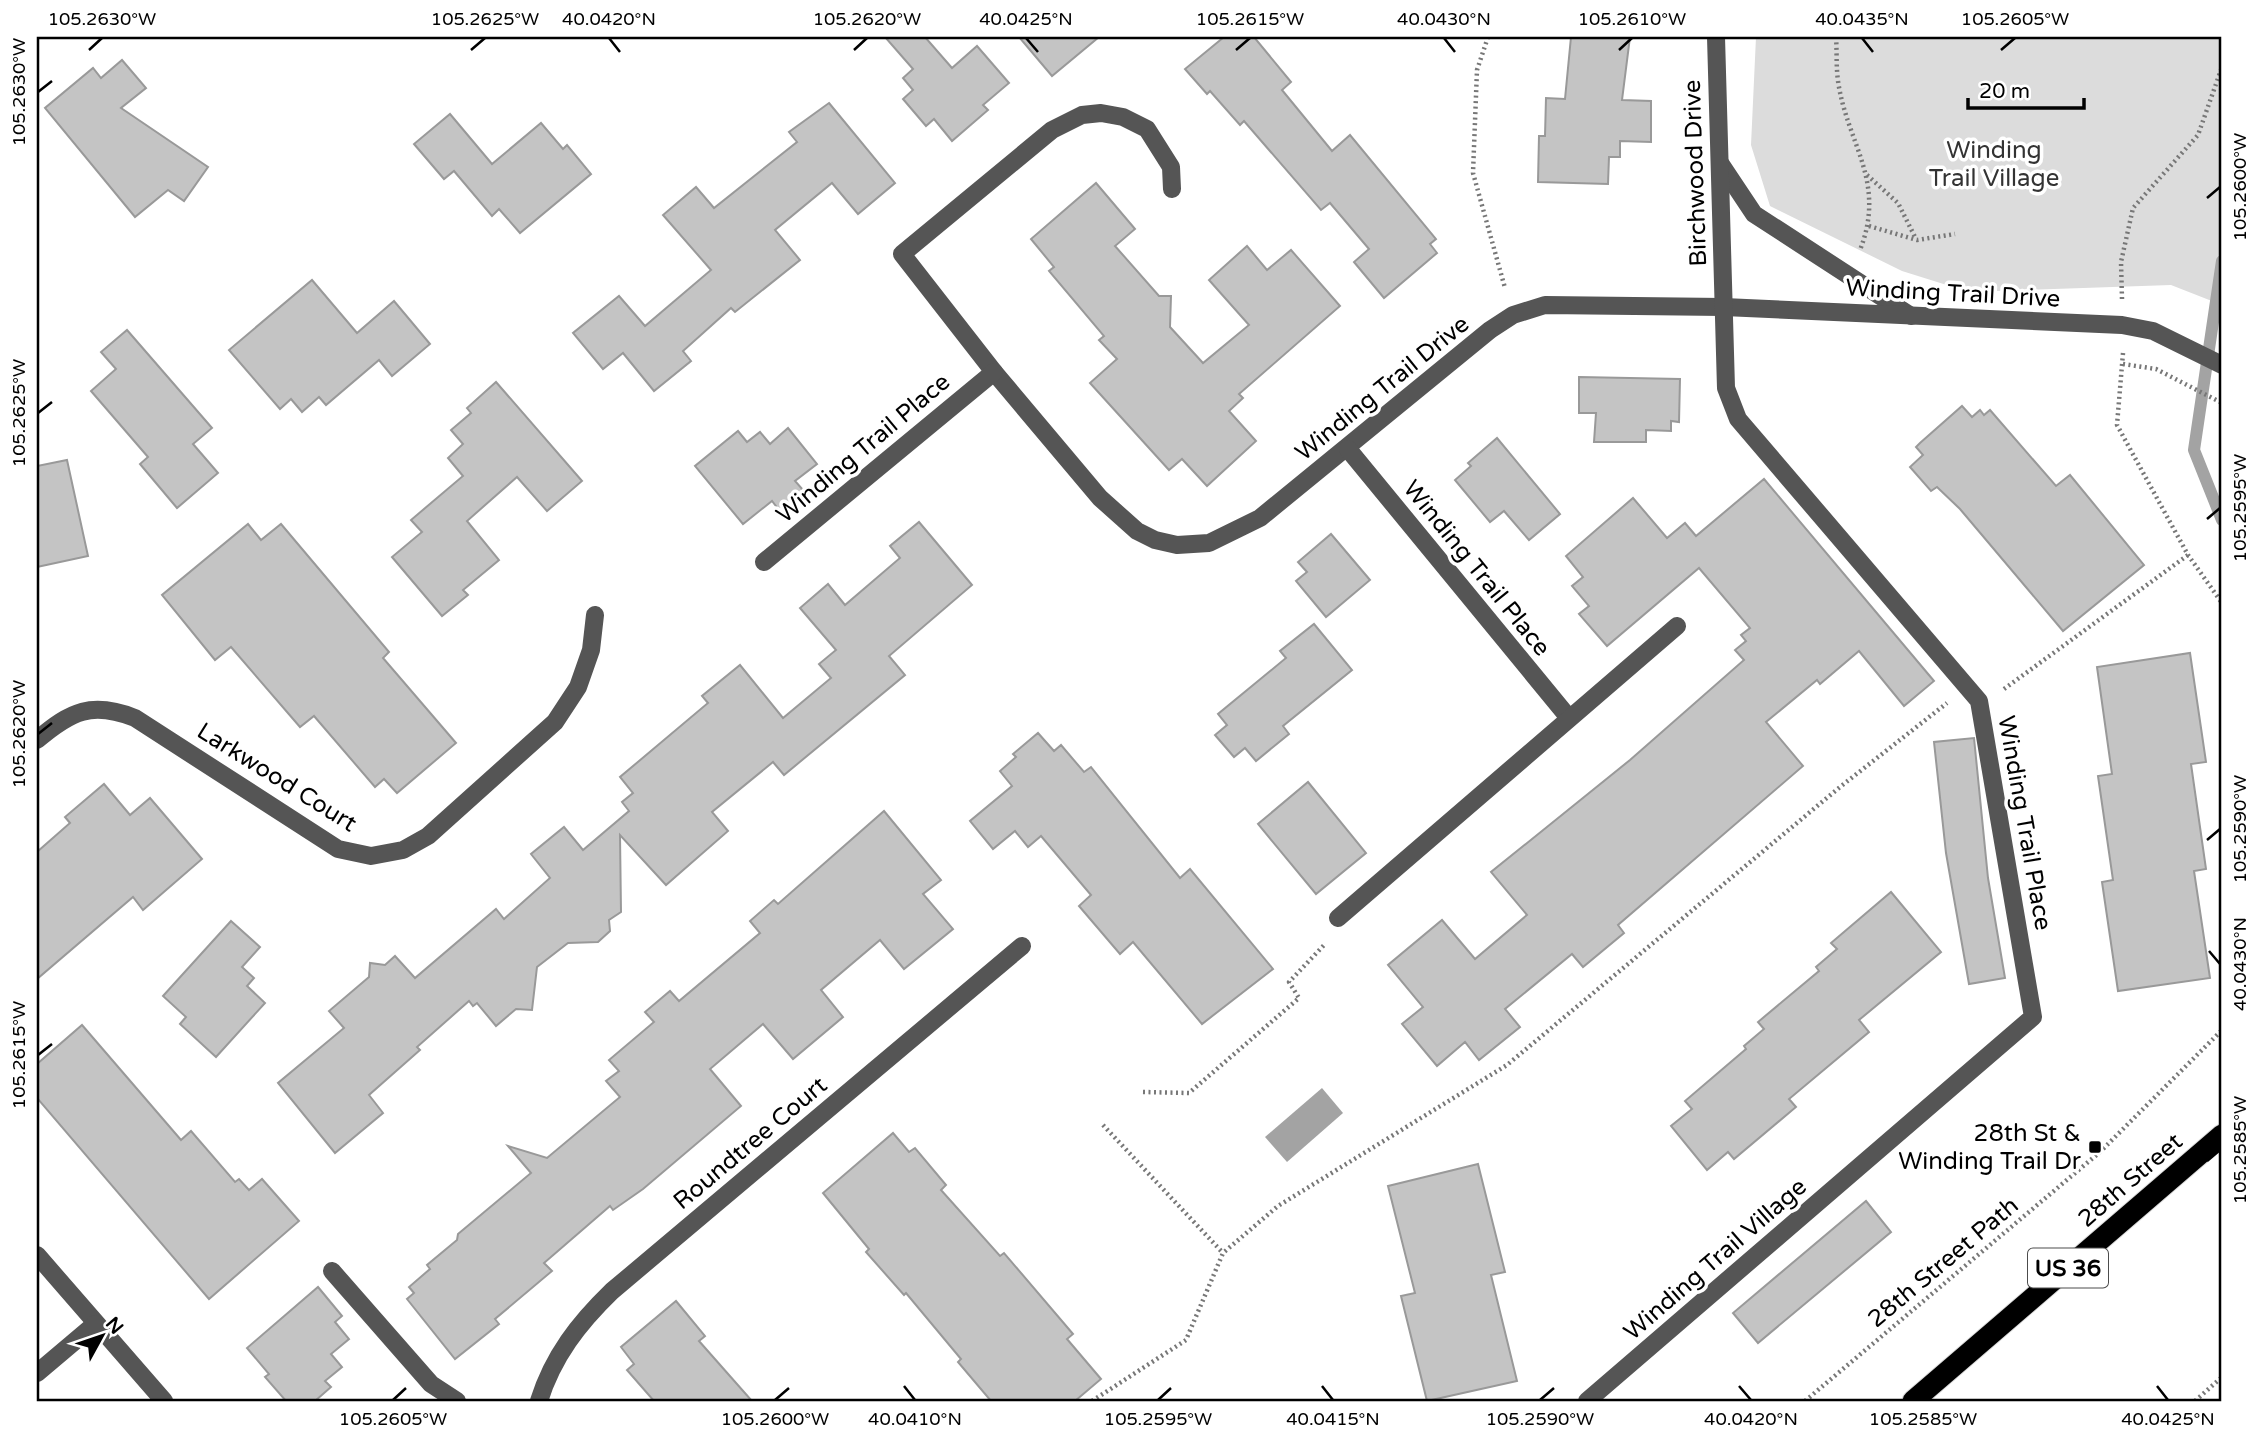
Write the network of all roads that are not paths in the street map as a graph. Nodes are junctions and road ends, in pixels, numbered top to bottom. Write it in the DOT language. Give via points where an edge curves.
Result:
graph roads {
  1 [pos="1716,37"];
  2 [pos="1719,162"];
  3 [pos="1172,189"];
  4 [pos="1724,307"];
  5 [pos="1911,316"];
  6 [pos="2222,365"];
  7 [pos="994,372"];
  8 [pos="1348,449"];
  9 [pos="764,562"];
  10 [pos="596,615"];
  11 [pos="1677,626"];
  12 [pos="1569,718"];
  13 [pos="37,740"];
  14 [pos="1338,918"];
  15 [pos="1022,946"];
  16 [pos="2222,1135"];
  17 [pos="1874,1154"];
  18 [pos="37,1255"];
  19 [pos="332,1271"];
  20 [pos="95,1324"];
  21 [pos="37,1373"];
  22 [pos="164,1401"];
  23 [pos="457,1401"];
  24 [pos="539,1401"];
  25 [pos="1587,1401"];
  26 [pos="1913,1401"];
  1 -- 2 [label="street, Birchwood Drive"];
  2 -- 4 [label="street, Birchwood Drive"];
  2 -- 5 [label="street" via="1754,214"];
  3 -- 7 [label="street, Winding Trail Drive" via="1171,167 1147,129 1123,117 1082,115 1052,130 902,254"];
  4 -- 5 [label="street, Winding Trail Drive"];
  4 -- 8 [label="street, Winding Trail Drive" via="1545,305 1513,315 1460,353"];
  4 -- 17 [label="street, Winding Trail Place" via="1726,388 1738,419 1979,701 2033,1017"];
  5 -- 6 [label="street, Winding Trail Drive" via="2122,325 2153,331"];
  7 -- 8 [label="street, Winding Trail Drive" via="1121,519 1155,540 1177,545 1209,543 1228,536 1260,518"];
  7 -- 9 [label="street, Winding Trail Place"];
  8 -- 12 [label="street, Winding Trail Place"];
  10 -- 13 [label="street, Larkwood Court" via="591,650 578,687 555,722 428,836 403,850 371,856 338,849 114,709 84,710 61,719"];
  11 -- 12 [label="street"];
  12 -- 14 [label="street"];
  15 -- 24 [label="street, Roundtree Court" via="612,1291 580,1322 560,1351"];
  16 -- 26 [label="highway, 28th Street / US 36"];
  17 -- 25 [label="street, Winding Trail Village"];
  18 -- 20 [label="street"];
  19 -- 23 [label="street" via="431,1384"];
  20 -- 21 [label="street"];
  20 -- 22 [label="street"];
}
